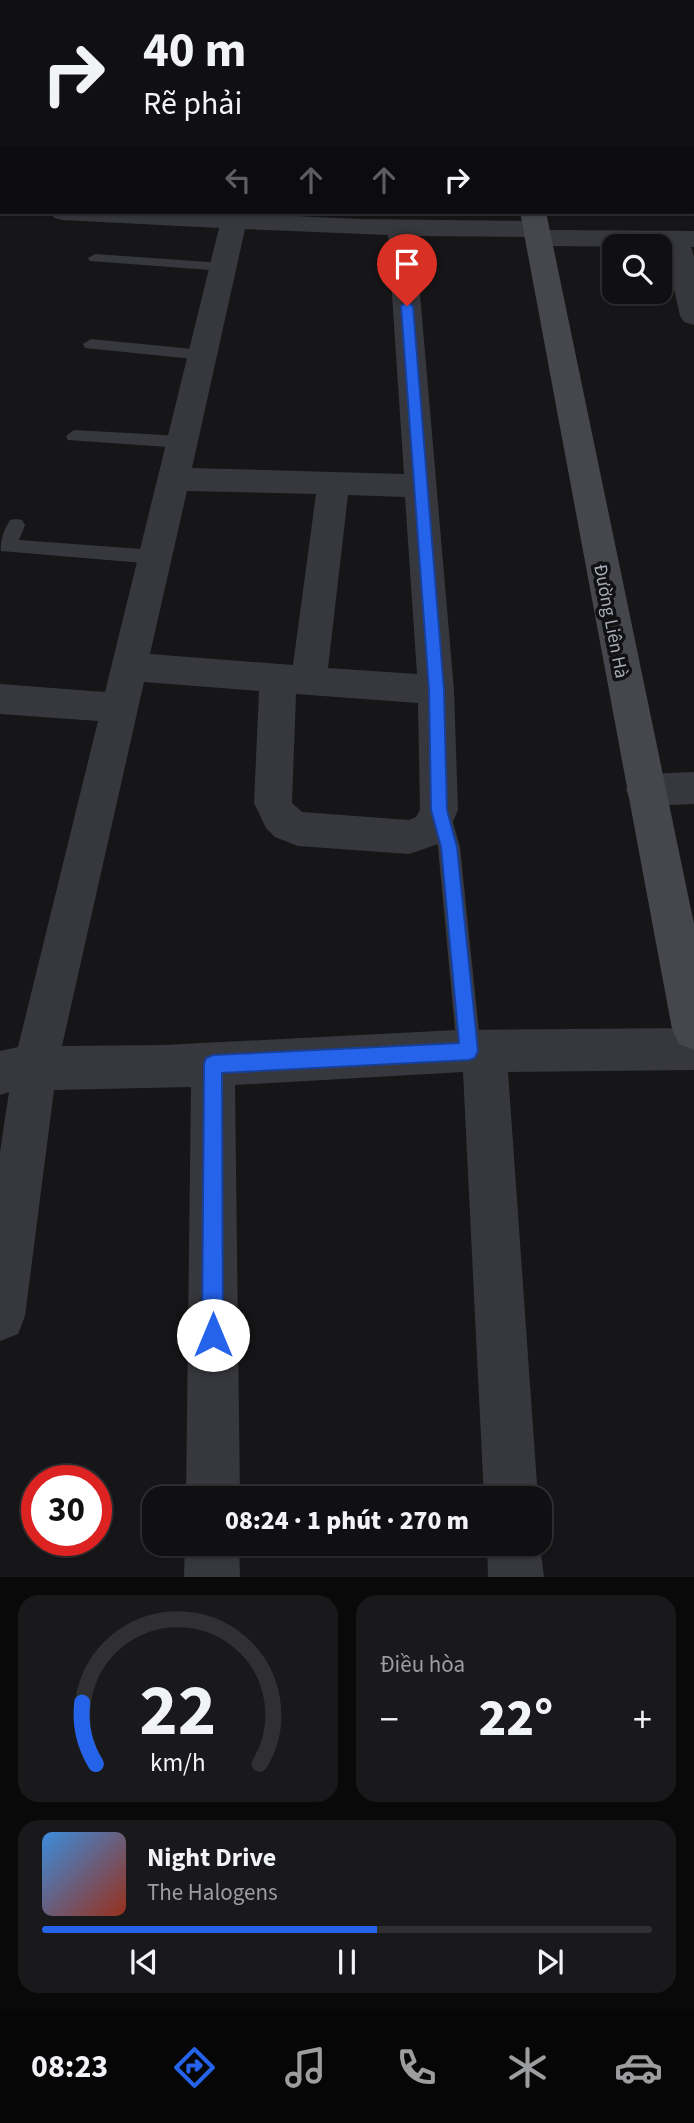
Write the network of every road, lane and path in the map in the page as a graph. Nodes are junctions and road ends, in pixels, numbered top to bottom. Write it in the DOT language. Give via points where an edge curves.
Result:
graph roads {
  1 [pos="101,214"];
  2 [pos="234,221"];
  3 [pos="536,226"];
  4 [pos="401,228"];
  5 [pos="685,239"];
  6 [pos="95,258"];
  7 [pos="223,267"];
  8 [pos="694,316"];
  9 [pos="91,344"];
  10 [pos="203,355"];
  11 [pos="74,436"];
  12 [pos="182,442"];
  13 [pos="174,479"];
  14 [pos="333,484"];
  15 [pos="420,486"];
  16 [pos="16,525"];
  17 [pos="155,557"];
  18 [pos="129,667"];
  19 [pos="294,679"];
  20 [pos="436,690"];
  21 [pos="0,699"];
  22 [pos="120,708"];
  23 [pos="694,788"];
  24 [pos="645,790"];
  25 [pos="439,810"];
  26 [pos="694,1029"];
  27 [pos="694,1049"];
  28 [pos="477,1051"];
  29 [pos="213,1064"];
  30 [pos="17,1071"];
  31 [pos="0,1316"];
  32 [pos="212,1486"];
  33 [pos="510,1486"];
  34 [pos="212,1556"];
  35 [pos="515,1556"];
  36 [pos="212,1577"];
  37 [pos="516,1577"];
  1 -- 2 [label="street"];
  2 -- 4 [label="street"];
  2 -- 7 [label="street"];
  3 -- 4 [label="street"];
  3 -- 5 [label="street"];
  3 -- 24 [label="main road, Đường Liên Hà"];
  4 -- 15 [label="street"];
  5 -- 8 [label="street"];
  6 -- 7 [label="lane"];
  7 -- 10 [label="street"];
  9 -- 10 [label="lane"];
  10 -- 12 [label="street"];
  11 -- 12 [label="lane"];
  12 -- 13 [label="street"];
  13 -- 14 [label="street"];
  13 -- 17 [label="street"];
  14 -- 15 [label="street"];
  14 -- 19 [label="street"];
  15 -- 20 [label="street"];
  16 -- 17 [label="lane" via="7,546"];
  17 -- 18 [label="street"];
  18 -- 19 [label="street"];
  18 -- 22 [label="street"];
  19 -- 20 [label="street"];
  19 -- 25 [label="street" via="274,803 287,825 409,837 433,828"];
  20 -- 25 [label="street"];
  21 -- 22 [label="street"];
  22 -- 30 [label="street"];
  23 -- 24 [label="street"];
  24 -- 26 [label="main road, Đường Liên Hà"];
  25 -- 28 [label="lane" via="449,847"];
  27 -- 28 [label="street"];
  28 -- 29 [label="street"];
  28 -- 33 [label="street"];
  29 -- 30 [label="street"];
  29 -- 32 [label="street"];
  30 -- 31 [label="street"];
  34 -- 36 [label="street"];
  35 -- 37 [label="street"];
}
